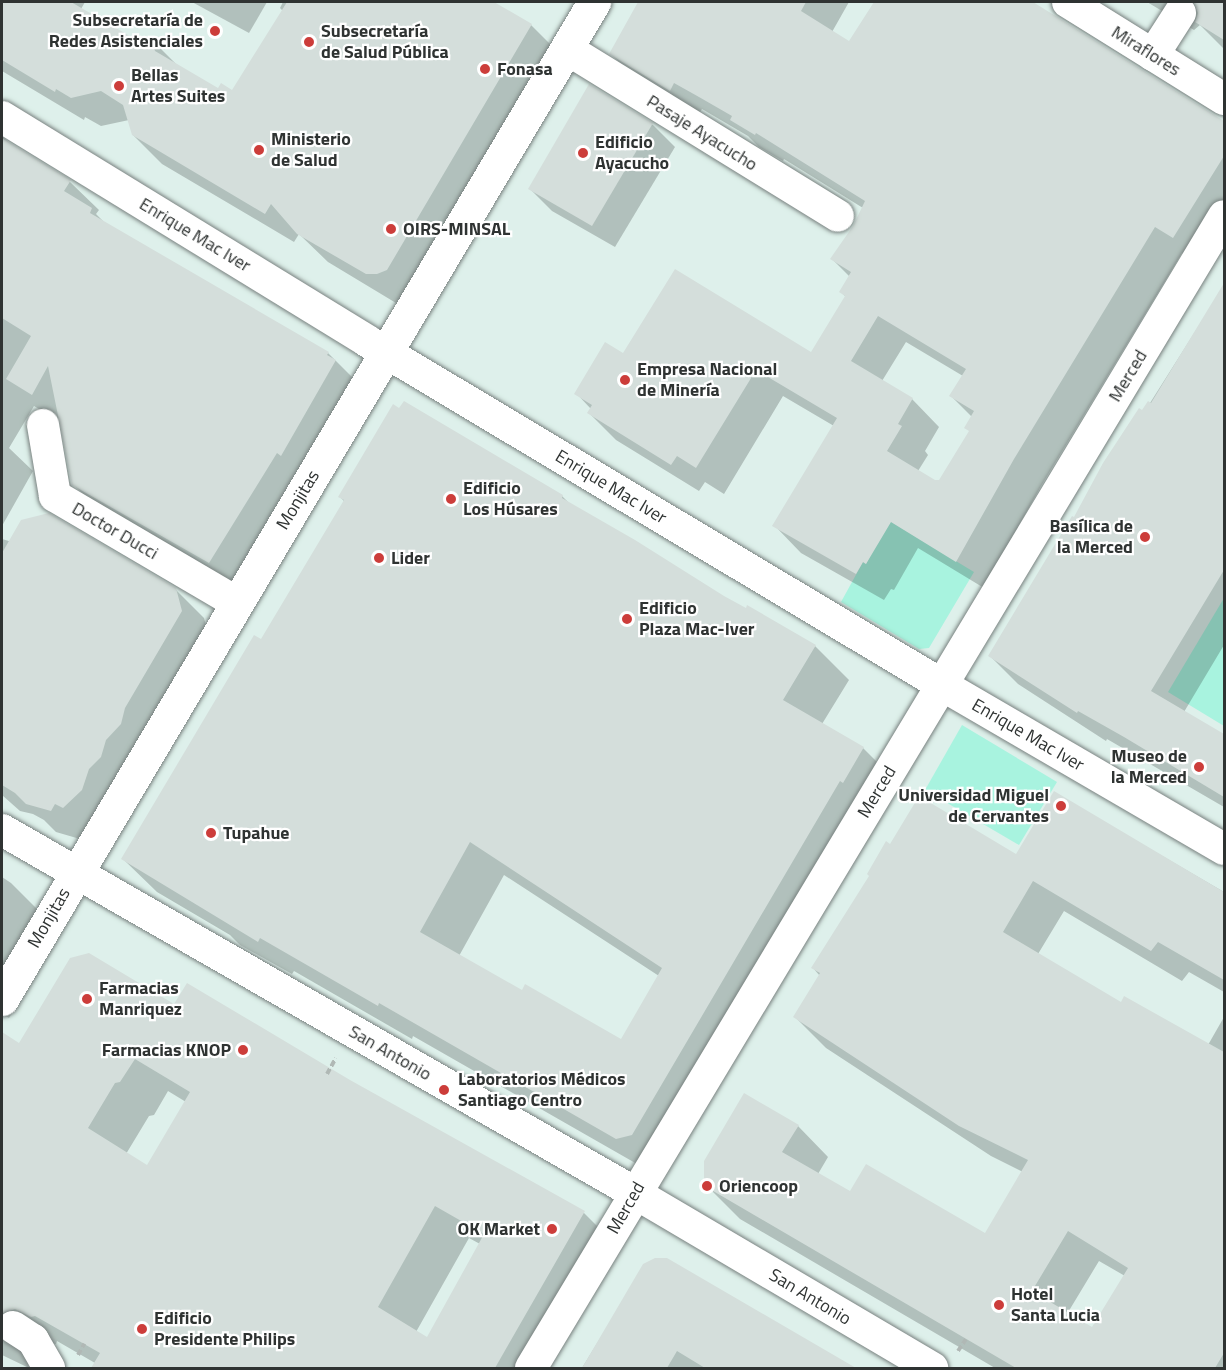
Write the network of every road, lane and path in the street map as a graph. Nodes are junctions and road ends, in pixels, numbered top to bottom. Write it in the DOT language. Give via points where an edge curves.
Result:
graph roads {
  1 [pos="594,2"];
  2 [pos="1074,3"];
  3 [pos="1180,13"];
  4 [pos="567,49"];
  5 [pos="1166,70"];
  6 [pos="1224,99"];
  7 [pos="2,117"];
  8 [pos="838,216"];
  9 [pos="1224,216"];
  10 [pos="386,352"];
  11 [pos="43,425"];
  12 [pos="236,602"];
  13 [pos="942,685"];
  14 [pos="2,831"];
  15 [pos="1224,849"];
  16 [pos="75,873"];
  17 [pos="2,999"];
  18 [pos="635,1193"];
  19 [pos="14,1326"];
  20 [pos="49,1368"];
  21 [pos="531,1368"];
  22 [pos="932,1368"];
  1 -- 4 [label="main road, Monjitas"];
  2 -- 5 [label="street, Miraflores"];
  3 -- 5 [label="street"];
  4 -- 8 [label="street, Pasaje Ayacucho"];
  4 -- 10 [label="main road, Monjitas"];
  5 -- 6 [label="street, Miraflores"];
  7 -- 10 [label="street, Enrique Mac Iver"];
  9 -- 13 [label="street, Merced"];
  10 -- 12 [label="main road, Monjitas"];
  10 -- 13 [label="street, Enrique Mac Iver"];
  11 -- 12 [label="street, Doctor Ducci" via="55,496"];
  12 -- 16 [label="main road, Monjitas"];
  13 -- 15 [label="street, Enrique Mac Iver"];
  13 -- 18 [label="street, Merced"];
  14 -- 16 [label="street, San Antonio"];
  16 -- 17 [label="main road, Monjitas"];
  16 -- 18 [label="street, San Antonio"];
  18 -- 21 [label="street, Merced"];
  18 -- 22 [label="street, San Antonio"];
  19 -- 20 [label="street" via="33,1340"];
}
